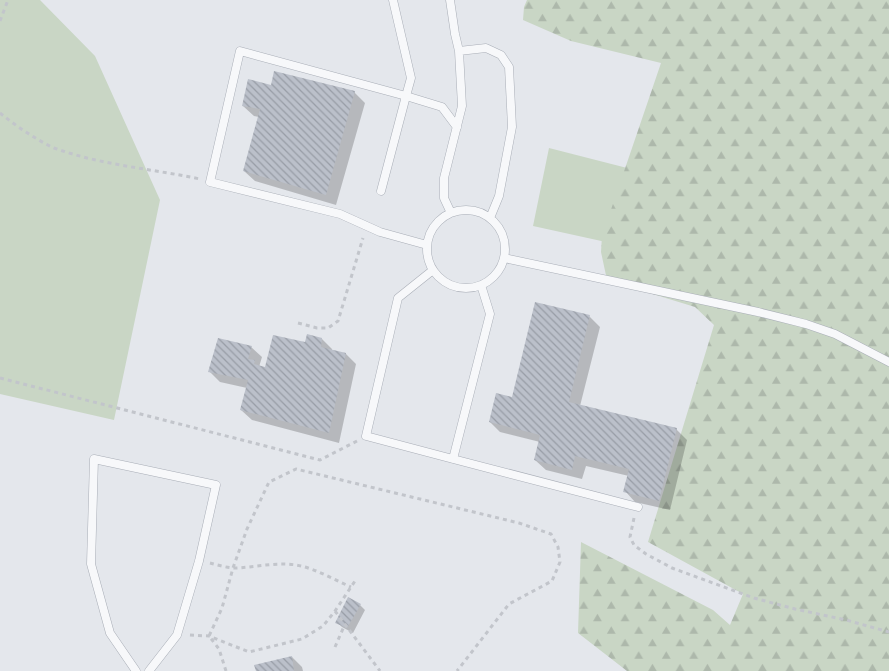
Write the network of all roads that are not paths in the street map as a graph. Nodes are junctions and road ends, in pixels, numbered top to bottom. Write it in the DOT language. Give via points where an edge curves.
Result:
graph roads {
  1 [pos="393,0"];
  2 [pos="450,0"];
  3 [pos="459,51"];
  4 [pos="406,96"];
  5 [pos="457,127"];
  6 [pos="381,191"];
  7 [pos="451,213"];
  8 [pos="490,218"];
  9 [pos="427,244"];
  10 [pos="504,258"];
  11 [pos="433,270"];
  12 [pos="481,285"];
  13 [pos="889,362"];
  14 [pos="453,459"];
  15 [pos="638,507"];
  16 [pos="136,671"];
  17 [pos="149,671"];
  1 -- 4 [label="lane" via="410,78"];
  2 -- 3 [label="lane"];
  3 -- 5 [label="lane" via="462,106"];
  3 -- 8 [label="lane" via="486,48 501,55 509,67 512,127 499,196"];
  4 -- 5 [label="lane" via="442,107"];
  4 -- 6 [label="lane"];
  4 -- 9 [label="lane" via="240,51 210,182 340,214 380,232"];
  5 -- 7 [label="lane" via="444,178 444,198"];
  7 -- 8 [label="lane" via="471,210"];
  7 -- 9 [label="lane" via="435,225"];
  8 -- 10 [label="lane" via="502,236"];
  9 -- 11 [label="lane"];
  10 -- 12 [label="lane" via="491,279"];
  10 -- 13 [label="lane" via="806,324 835,334"];
  11 -- 12 [label="lane" via="454,286 468,288"];
  11 -- 14 [label="lane" via="398,298 366,436"];
  12 -- 14 [label="lane" via="490,314"];
  14 -- 15 [label="lane"];
  16 -- 17 [label="lane" via="110,633 91,564 94,459 216,485 199,561 177,635"];
}
